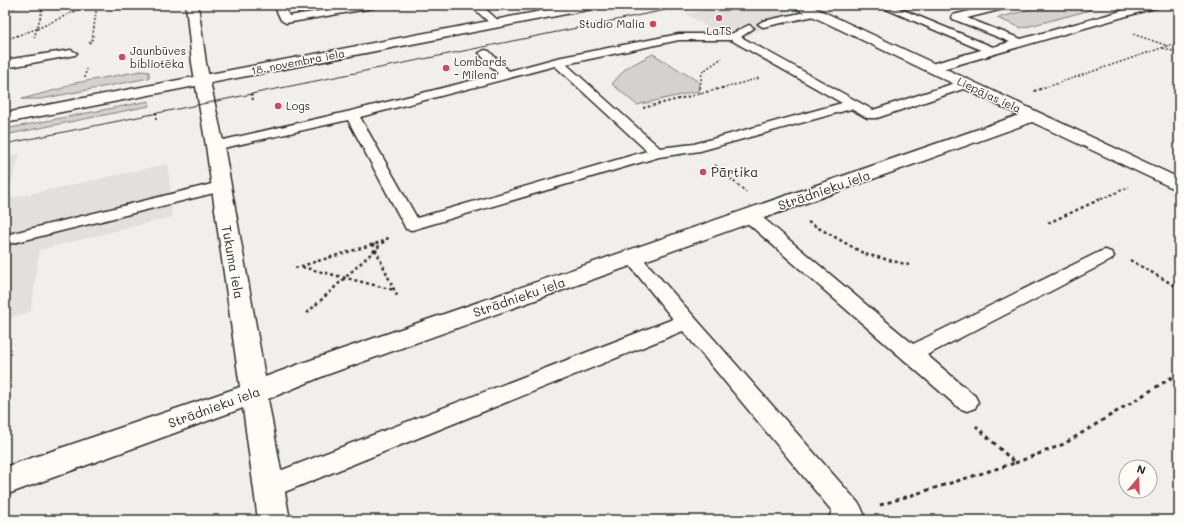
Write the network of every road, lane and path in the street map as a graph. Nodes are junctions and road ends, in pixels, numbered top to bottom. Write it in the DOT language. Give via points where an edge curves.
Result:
graph roads {
  1 [pos="34,5"];
  2 [pos="44,5"];
  3 [pos="88,5"];
  4 [pos="97,5"];
  5 [pos="192,5"];
  6 [pos="278,5"];
  7 [pos="373,5"];
  8 [pos="475,5"];
  9 [pos="592,5"];
  10 [pos="799,5"];
  11 [pos="882,5"];
  12 [pos="1007,5"];
  13 [pos="1154,5"];
  14 [pos="5,9"];
  15 [pos="816,13"];
  16 [pos="497,24"];
  17 [pos="763,24"];
  18 [pos="749,28"];
  19 [pos="36,29"];
  20 [pos="736,38"];
  21 [pos="5,40"];
  22 [pos="1179,42"];
  23 [pos="1021,43"];
  24 [pos="1163,48"];
  25 [pos="992,51"];
  26 [pos="71,53"];
  27 [pos="485,53"];
  28 [pos="1179,53"];
  29 [pos="30,60"];
  30 [pos="557,62"];
  31 [pos="5,64"];
  32 [pos="86,68"];
  33 [pos="932,68"];
  34 [pos="792,70"];
  35 [pos="506,75"];
  36 [pos="85,78"];
  37 [pos="202,80"];
  38 [pos="965,84"];
  39 [pos="1032,91"];
  40 [pos="699,94"];
  41 [pos="853,104"];
  42 [pos="352,115"];
  43 [pos="616,115"];
  44 [pos="1033,116"];
  45 [pos="5,118"];
  46 [pos="215,146"];
  47 [pos="695,148"];
  48 [pos="657,153"];
  49 [pos="1133,185"];
  50 [pos="1179,185"];
  51 [pos="220,187"];
  52 [pos="765,211"];
  53 [pos="1048,223"];
  54 [pos="5,240"];
  55 [pos="386,241"];
  56 [pos="373,244"];
  57 [pos="376,250"];
  58 [pos="1104,256"];
  59 [pos="632,257"];
  60 [pos="909,265"];
  61 [pos="302,266"];
  62 [pos="295,268"];
  63 [pos="346,277"];
  64 [pos="1179,288"];
  65 [pos="394,290"];
  66 [pos="398,296"];
  67 [pos="307,313"];
  68 [pos="687,321"];
  69 [pos="911,354"];
  70 [pos="1179,373"];
  71 [pos="254,393"];
  72 [pos="967,402"];
  73 [pos="1015,463"];
  74 [pos="5,481"];
  75 [pos="268,487"];
  76 [pos="846,517"];
  77 [pos="274,520"];
  1 -- 14 [label="path"];
  2 -- 19 [label="path"];
  3 -- 19 [label="path"];
  4 -- 26 [label="path" via="92,41"];
  5 -- 37 [label="street, Tukuma iela"];
  6 -- 7 [label="lane" via="286,20"];
  8 -- 16 [label="lane"];
  9 -- 16 [label="street, 18. novembra iela"];
  10 -- 15 [label="street, Liepājas iela"];
  11 -- 25 [label="lane"];
  12 -- 23 [label="lane" via="957,17"];
  13 -- 23 [label="lane"];
  15 -- 17 [label="lane"];
  15 -- 33 [label="street, Liepājas iela"];
  16 -- 37 [label="street, 18. novembra iela"];
  18 -- 20 [label="lane"];
  19 -- 21 [label="path"];
  19 -- 29 [label="path"];
  20 -- 30 [label="lane" via="678,37"];
  20 -- 34 [label="lane"];
  20 -- 40 [label="path" via="721,60 702,72"];
  22 -- 24 [label="path"];
  23 -- 25 [label="lane"];
  24 -- 28 [label="path"];
  24 -- 39 [label="path"];
  25 -- 33 [label="lane"];
  26 -- 29 [label="lane"];
  27 -- 35 [label="lane"];
  29 -- 31 [label="lane"];
  30 -- 35 [label="lane"];
  30 -- 43 [label="lane"];
  32 -- 36 [label="path"];
  33 -- 38 [label="street, Liepājas iela"];
  34 -- 40 [label="path"];
  34 -- 41 [label="lane"];
  35 -- 42 [label="lane"];
  37 -- 45 [label="street, 18. novembra iela"];
  37 -- 46 [label="street, Tukuma iela"];
  38 -- 41 [label="lane" via="872,115"];
  38 -- 44 [label="street, Liepājas iela"];
  40 -- 43 [label="path"];
  41 -- 47 [label="lane"];
  42 -- 46 [label="lane"];
  42 -- 48 [label="lane" via="412,225"];
  43 -- 48 [label="lane"];
  44 -- 50 [label="street, Liepājas iela"];
  44 -- 52 [label="street, Strādnieku iela"];
  46 -- 51 [label="street, Tukuma iela"];
  47 -- 48 [label="lane"];
  47 -- 52 [label="path" via="739,184"];
  49 -- 53 [label="path"];
  51 -- 54 [label="lane"];
  51 -- 71 [label="street, Tukuma iela"];
  52 -- 59 [label="street, Strādnieku iela"];
  52 -- 60 [label="path" via="865,254"];
  52 -- 69 [label="lane"];
  55 -- 56 [label="path"];
  56 -- 57 [label="path"];
  56 -- 61 [label="path"];
  57 -- 63 [label="path"];
  57 -- 65 [label="path"];
  58 -- 64 [label="path" via="1126,258"];
  58 -- 69 [label="lane"];
  59 -- 68 [label="lane"];
  59 -- 71 [label="street, Strādnieku iela" via="317,368"];
  61 -- 62 [label="path"];
  61 -- 63 [label="path"];
  63 -- 65 [label="path"];
  63 -- 67 [label="path"];
  65 -- 66 [label="path"];
  68 -- 75 [label="lane"];
  68 -- 76 [label="lane"];
  69 -- 72 [label="lane"];
  70 -- 73 [label="path" via="1064,444"];
  71 -- 74 [label="street, Strādnieku iela"];
  71 -- 75 [label="street, Tukuma iela"];
  72 -- 73 [label="path" via="967,418"];
  73 -- 76 [label="path"];
  75 -- 77 [label="street, Tukuma iela"];
}
